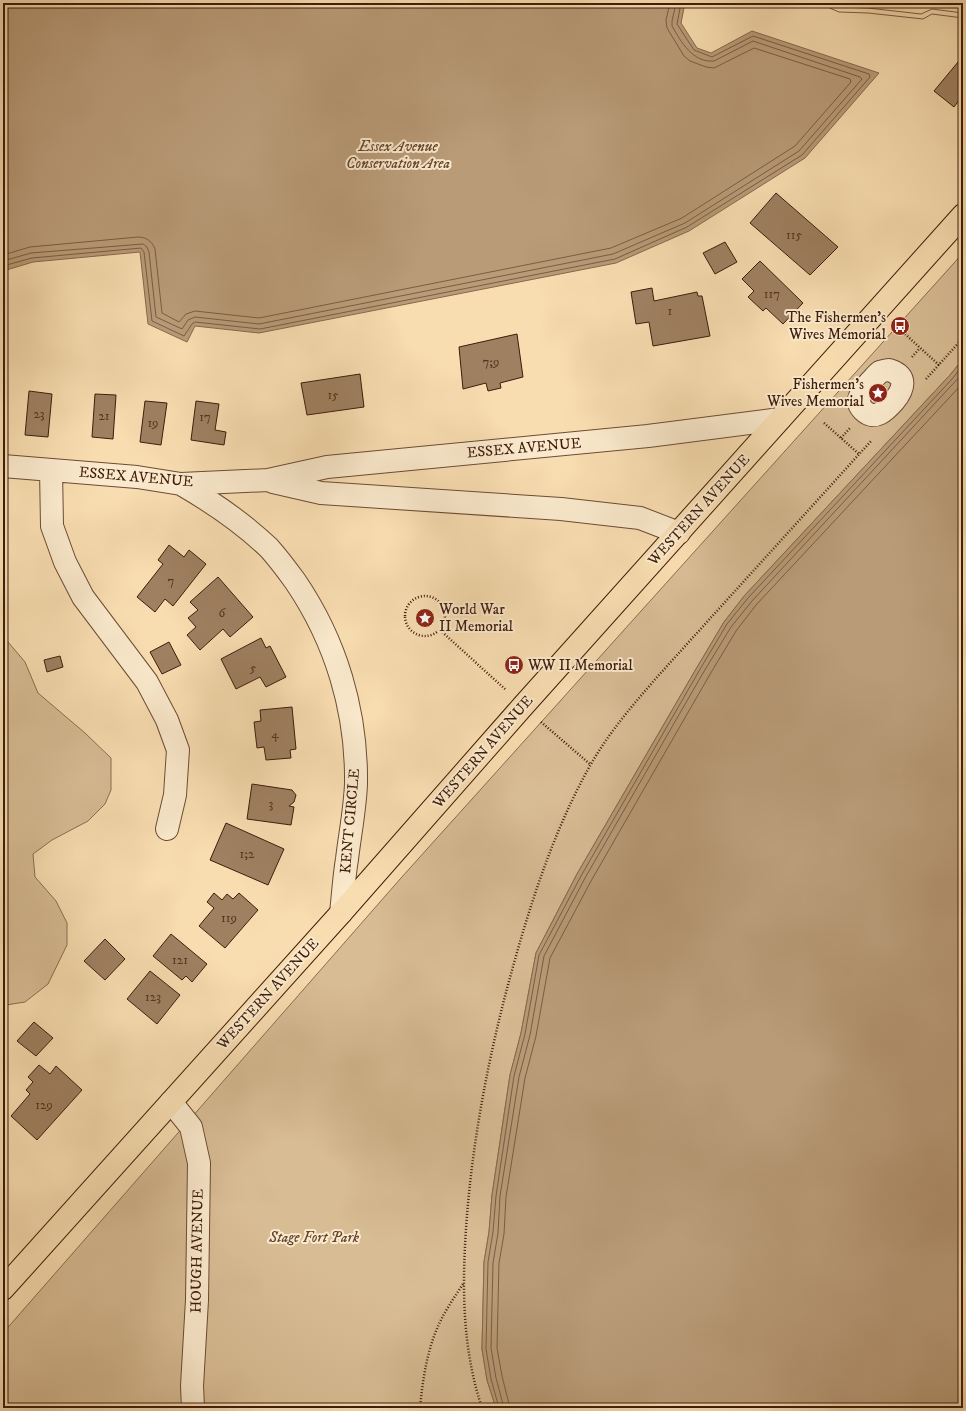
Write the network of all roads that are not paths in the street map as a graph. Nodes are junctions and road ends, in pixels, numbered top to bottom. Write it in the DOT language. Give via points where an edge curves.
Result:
graph roads {
  1 [pos="963,215"];
  2 [pos="780,419"];
  3 [pos="3,466"];
  4 [pos="51,470"];
  5 [pos="268,480"];
  6 [pos="181,484"];
  7 [pos="679,533"];
  8 [pos="167,829"];
  9 [pos="341,913"];
  10 [pos="171,1102"];
  11 [pos="3,1289"];
  12 [pos="193,1408"];
  1 -- 2 [label="main road, WESTERN AVENUE"];
  2 -- 5 [label="street, ESSEX AVENUE" via="648,436 327,467"];
  2 -- 7 [label="main road, WESTERN AVENUE"];
  3 -- 4 [label="street, ESSEX AVENUE"];
  4 -- 6 [label="street, ESSEX AVENUE" via="137,477"];
  4 -- 8 [label="street" via="52,526 65,562 83,597 147,682 168,720 178,750 175,795"];
  5 -- 6 [label="street, ESSEX AVENUE"];
  5 -- 7 [label="street, ESSEX AVENUE" via="321,493 561,509 640,518"];
  6 -- 9 [label="street, KENT CIRCLE" via="212,502 269,548 306,597 331,647 348,701 354,747 355,792"];
  7 -- 9 [label="main road, WESTERN AVENUE"];
  9 -- 10 [label="main road, WESTERN AVENUE"];
  10 -- 11 [label="main road, WESTERN AVENUE"];
  10 -- 12 [label="street, HOUGH AVENUE" via="192,1127 199,1164 190,1207 197,1300"];
}
